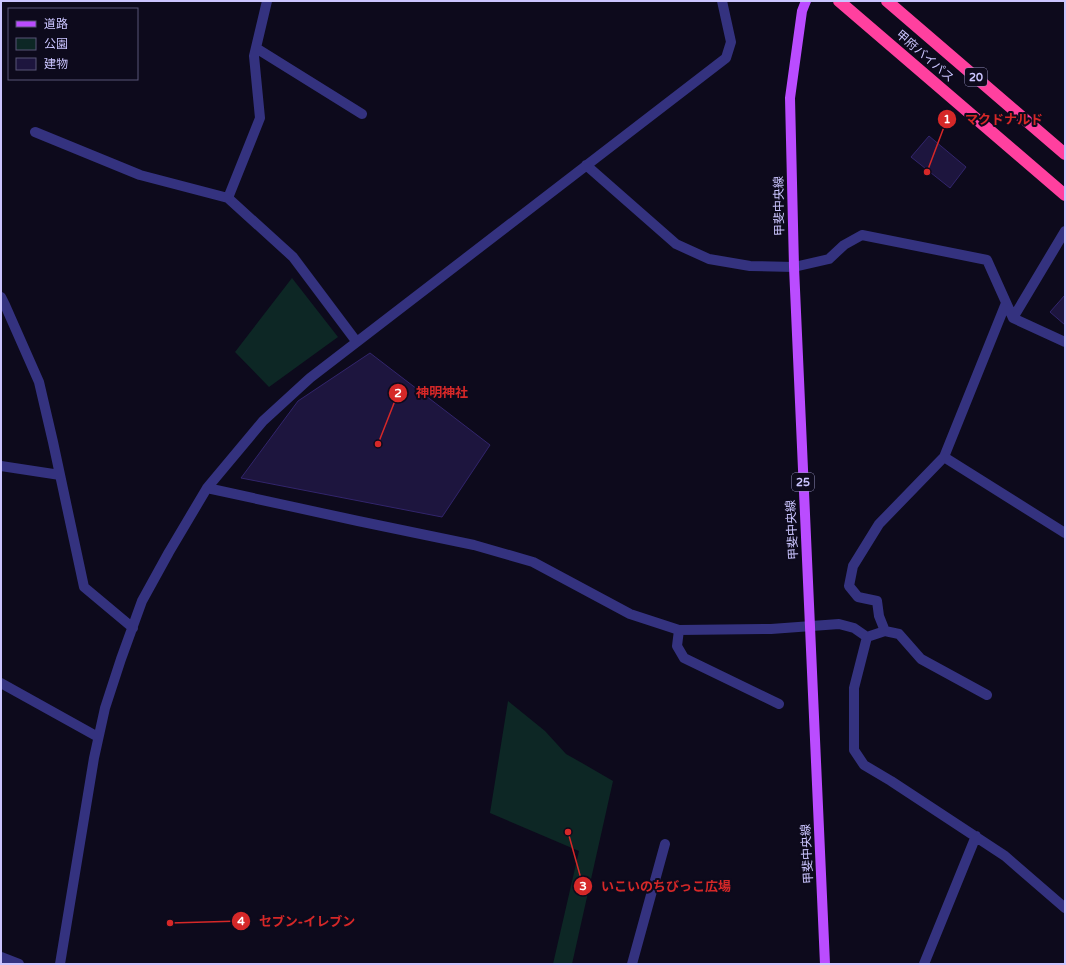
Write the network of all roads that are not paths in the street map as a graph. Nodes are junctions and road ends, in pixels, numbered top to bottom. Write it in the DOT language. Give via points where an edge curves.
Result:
graph roads {
  1 [pos="267,1"];
  2 [pos="722,1"];
  3 [pos="806,1"];
  4 [pos="839,1"];
  5 [pos="887,1"];
  6 [pos="256,48"];
  7 [pos="362,114"];
  8 [pos="35,132"];
  9 [pos="1065,154"];
  10 [pos="586,165"];
  11 [pos="1065,195"];
  12 [pos="228,198"];
  13 [pos="1065,231"];
  14 [pos="794,267"];
  15 [pos="1,297"];
  16 [pos="1006,303"];
  17 [pos="1013,318"];
  18 [pos="356,341"];
  19 [pos="1065,342"];
  20 [pos="944,457"];
  21 [pos="1,466"];
  22 [pos="60,476"];
  23 [pos="207,488"];
  24 [pos="1065,534"];
  25 [pos="810,627"];
  26 [pos="133,628"];
  27 [pos="679,630"];
  28 [pos="884,631"];
  29 [pos="867,637"];
  30 [pos="1,683"];
  31 [pos="987,695"];
  32 [pos="779,704"];
  33 [pos="98,737"];
  34 [pos="976,836"];
  35 [pos="666,844"];
  36 [pos="1065,908"];
  37 [pos="1,957"];
  38 [pos="18,964"];
  39 [pos="60,964"];
  40 [pos="632,964"];
  41 [pos="824,964"];
  42 [pos="924,964"];
  1 -- 6 [label="street"];
  2 -- 10 [label="street" via="731,42 726,58"];
  3 -- 14 [label="main road, 甲斐中央線 / 25" via="802,11 790,98"];
  4 -- 11 [label="highway, 甲府バイパス / 20"];
  5 -- 9 [label="highway, 甲府バイパス / 20"];
  6 -- 7 [label="street"];
  6 -- 12 [label="street" via="254,56 260,118"];
  8 -- 12 [label="street" via="140,175"];
  10 -- 14 [label="street" via="676,244 708,259 750,266"];
  10 -- 18 [label="street"];
  12 -- 18 [label="street" via="293,256"];
  13 -- 17 [label="street"];
  14 -- 16 [label="street" via="829,259 844,245 862,235 987,260"];
  14 -- 25 [label="main road, 甲斐中央線 / 25"];
  15 -- 22 [label="street" via="39,382"];
  16 -- 17 [label="street"];
  16 -- 20 [label="street"];
  17 -- 19 [label="street"];
  18 -- 23 [label="street" via="263,421"];
  20 -- 24 [label="street"];
  20 -- 28 [label="street" via="879,524 853,566 849,586 858,597 877,600"];
  21 -- 22 [label="street"];
  22 -- 26 [label="street" via="84,587"];
  23 -- 26 [label="street" via="142,601"];
  23 -- 27 [label="street" via="474,545 533,562 630,614"];
  25 -- 27 [label="street"];
  25 -- 29 [label="street" via="839,624 854,628"];
  25 -- 41 [label="main road, 甲斐中央線 / 25"];
  26 -- 33 [label="street" via="107,701"];
  27 -- 32 [label="street" via="677,646 684,658"];
  28 -- 29 [label="street"];
  28 -- 31 [label="street" via="899,634 921,659"];
  29 -- 34 [label="street" via="854,688 854,750 864,765"];
  30 -- 33 [label="street"];
  33 -- 39 [label="street"];
  34 -- 36 [label="street" via="1005,856"];
  34 -- 42 [label="street"];
  35 -- 40 [label="street"];
  37 -- 38 [label="street"];
}
